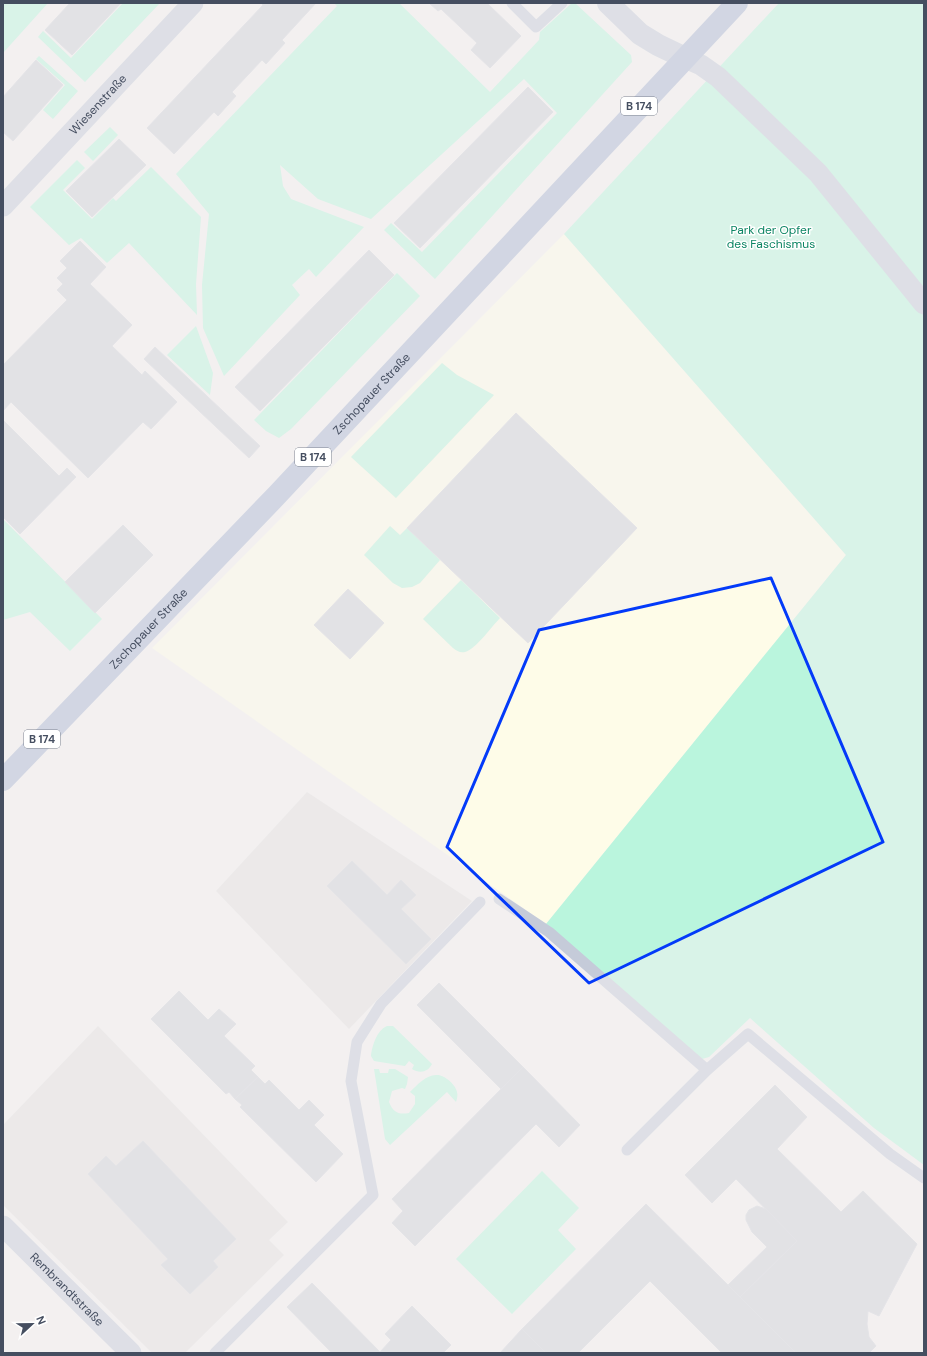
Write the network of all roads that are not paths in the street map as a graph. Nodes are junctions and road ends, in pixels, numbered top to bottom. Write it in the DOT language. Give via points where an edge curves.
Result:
graph roads {
  1 [pos="193,3"];
  2 [pos="512,3"];
  3 [pos="562,3"];
  4 [pos="608,3"];
  5 [pos="736,3"];
  6 [pos="685,58"];
  7 [pos="3,206"];
  8 [pos="924,304"];
  9 [pos="3,780"];
  10 [pos="499,899"];
  11 [pos="480,902"];
  12 [pos="707,1070"];
  13 [pos="627,1150"];
  14 [pos="924,1178"];
  15 [pos="3,1226"];
  16 [pos="131,1353"];
  17 [pos="215,1353"];
  1 -- 7 [label="street, Wiesenstraße"];
  2 -- 3 [label="lane" via="536,26"];
  4 -- 6 [label="street" via="640,34"];
  5 -- 6 [label="main road, Zschopauer Straße / B 174"];
  6 -- 8 [label="street" via="718,76 818,173"];
  6 -- 9 [label="main road, Zschopauer Straße / B 174" via="277,495"];
  10 -- 12 [label="lane" via="549,932"];
  11 -- 17 [label="lane" via="381,1004 357,1042 351,1081 373,1195"];
  12 -- 13 [label="lane"];
  12 -- 14 [label="lane" via="748,1034 890,1154"];
  15 -- 16 [label="street, Rembrandtstraße"];
}
